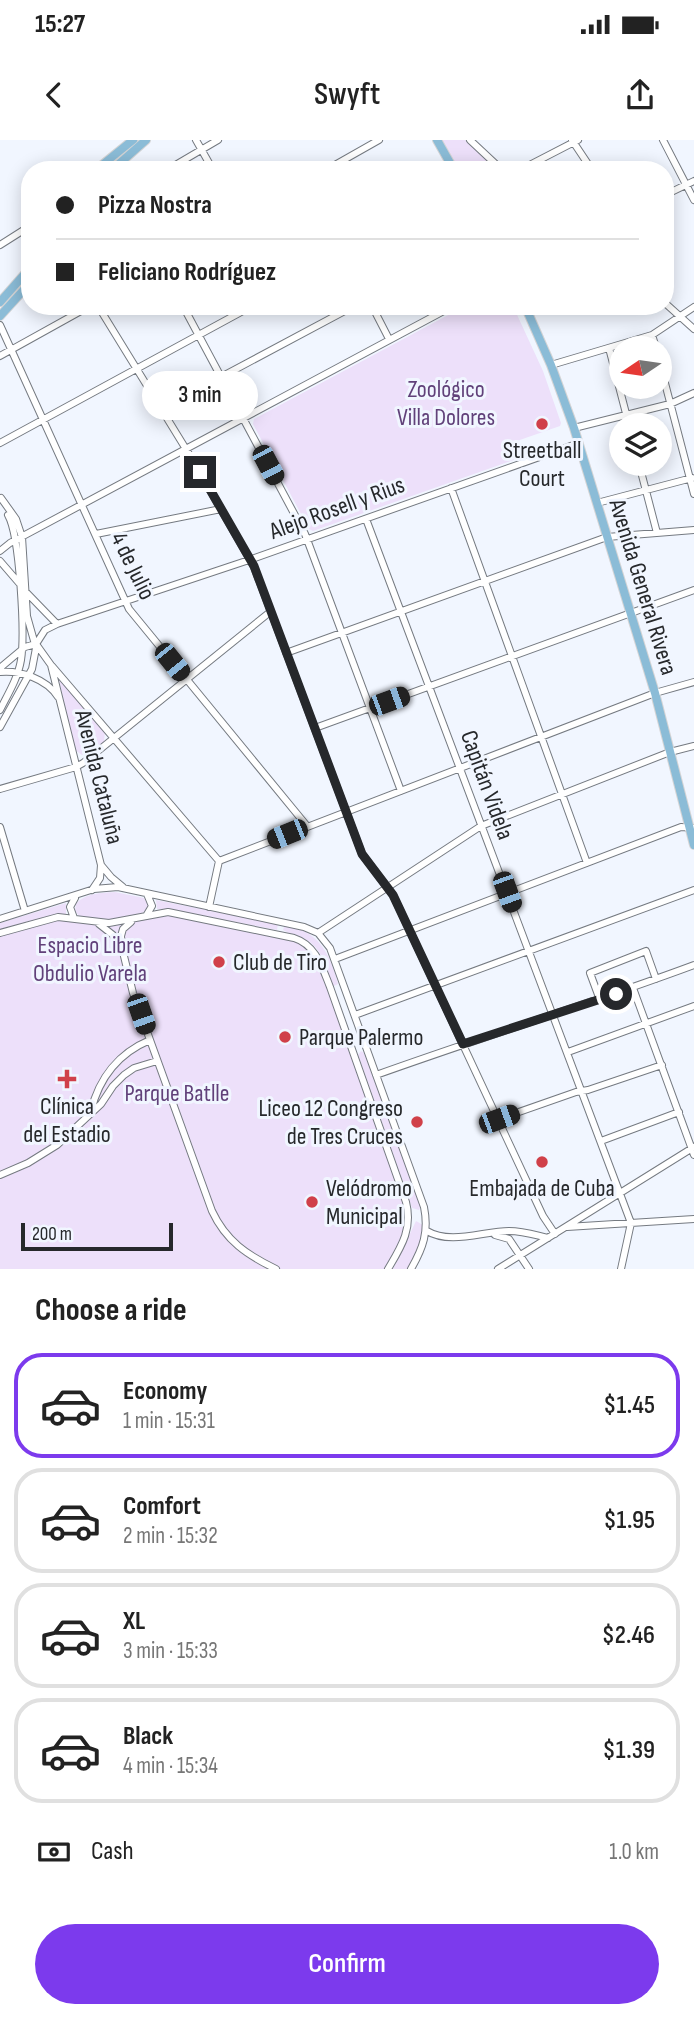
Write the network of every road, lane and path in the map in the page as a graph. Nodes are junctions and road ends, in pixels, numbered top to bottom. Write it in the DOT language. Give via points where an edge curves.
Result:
graph roads {
  1 [pos="133,140"];
  2 [pos="146,140"];
  3 [pos="195,140"];
  4 [pos="218,140"];
  5 [pos="379,140"];
  6 [pos="437,140"];
  7 [pos="470,140"];
  8 [pos="663,140"];
  9 [pos="574,141"];
  10 [pos="201,150"];
  11 [pos="107,161"];
  12 [pos="122,161"];
  13 [pos="182,161"];
  14 [pos="208,161"];
  15 [pos="342,161"];
  16 [pos="449,161"];
  17 [pos="492,161"];
  18 [pos="537,161"];
  19 [pos="586,161"];
  20 [pos="674,161"];
  21 [pos="674,162"];
  22 [pos="694,181"];
  23 [pos="686,185"];
  24 [pos="674,191"];
  25 [pos="694,200"];
  26 [pos="21,232"];
  27 [pos="0,245"];
  28 [pos="21,278"];
  29 [pos="21,293"];
  30 [pos="0,302"];
  31 [pos="694,307"];
  32 [pos="674,311"];
  33 [pos="73,315"];
  34 [pos="103,315"];
  35 [pos="188,315"];
  36 [pos="236,315"];
  37 [pos="337,315"];
  38 [pos="376,315"];
  39 [pos="435,315"];
  40 [pos="529,315"];
  41 [pos="680,316"];
  42 [pos="0,317"];
  43 [pos="0,325"];
  44 [pos="694,329"];
  45 [pos="652,335"];
  46 [pos="198,336"];
  47 [pos="649,336"];
  48 [pos="389,340"];
  49 [pos="609,348"];
  50 [pos="11,349"];
  51 [pos="0,356"];
  52 [pos="551,365"];
  53 [pos="136,370"];
  54 [pos="221,377"];
  55 [pos="694,393"];
  56 [pos="669,399"];
  57 [pos="670,404"];
  58 [pos="634,413"];
  59 [pos="243,418"];
  60 [pos="609,419"];
  61 [pos="43,421"];
  62 [pos="574,428"];
  63 [pos="0,443"];
  64 [pos="579,443"];
  65 [pos="186,449"];
  66 [pos="642,476"];
  67 [pos="692,478"];
  68 [pos="451,488"];
  69 [pos="646,490"];
  70 [pos="694,494"];
  71 [pos="0,497"];
  72 [pos="597,503"];
  73 [pos="82,504"];
  74 [pos="221,509"];
  75 [pos="9,515"];
  76 [pos="0,517"];
  77 [pos="366,519"];
  78 [pos="694,530"];
  79 [pos="657,533"];
  80 [pos="96,534"];
  81 [pos="607,537"];
  82 [pos="19,538"];
  83 [pos="306,540"];
  84 [pos="0,551"];
  85 [pos="0,561"];
  86 [pos="248,561"];
  87 [pos="485,581"];
  88 [pos="19,584"];
  89 [pos="694,590"];
  90 [pos="25,591"];
  91 [pos="126,602"];
  92 [pos="402,611"];
  93 [pos="270,612"];
  94 [pos="631,613"];
  95 [pos="57,624"];
  96 [pos="340,633"];
  97 [pos="36,644"];
  98 [pos="22,649"];
  99 [pos="286,653"];
  100 [pos="512,657"];
  101 [pos="51,665"];
  102 [pos="0,670"];
  103 [pos="18,673"];
  104 [pos="27,676"];
  105 [pos="186,679"];
  106 [pos="694,682"];
  107 [pos="430,686"];
  108 [pos="655,693"];
  109 [pos="59,699"];
  110 [pos="368,708"];
  111 [pos="0,710"];
  112 [pos="0,727"];
  113 [pos="315,728"];
  114 [pos="114,737"];
  115 [pos="542,738"];
  116 [pos="694,746"];
  117 [pos="670,752"];
  118 [pos="76,767"];
  119 [pos="461,768"];
  120 [pos="0,789"];
  121 [pos="401,791"];
  122 [pos="563,795"];
  123 [pos="346,812"];
  124 [pos="306,826"];
  125 [pos="481,826"];
  126 [pos="0,827"];
  127 [pos="692,828"];
  128 [pos="694,845"];
  129 [pos="219,861"];
  130 [pos="587,863"];
  131 [pos="101,866"];
  132 [pos="387,886"];
  133 [pos="125,888"];
  134 [pos="92,890"];
  135 [pos="694,890"];
  136 [pos="507,892"];
  137 [pos="148,894"];
  138 [pos="76,896"];
  139 [pos="209,906"];
  140 [pos="25,911"];
  141 [pos="146,916"];
  142 [pos="74,918"];
  143 [pos="0,919"];
  144 [pos="133,920"];
  145 [pos="98,923"];
  146 [pos="284,923"];
  147 [pos="409,930"];
  148 [pos="0,933"];
  149 [pos="318,933"];
  150 [pos="281,935"];
  151 [pos="122,947"];
  152 [pos="529,952"];
  153 [pos="335,959"];
  154 [pos="694,965"];
  155 [pos="656,979"];
  156 [pos="343,982"];
  157 [pos="330,987"];
  158 [pos="436,987"];
  159 [pos="633,988"];
  160 [pos="600,1000"];
  161 [pos="694,1006"];
  162 [pos="552,1014"];
  163 [pos="355,1015"];
  164 [pos="647,1024"];
  165 [pos="150,1040"];
  166 [pos="463,1044"];
  167 [pos="367,1050"];
  168 [pos="568,1052"];
  169 [pos="353,1054"];
  170 [pos="157,1060"];
  171 [pos="662,1065"];
  172 [pos="376,1074"];
  173 [pos="582,1091"];
  174 [pos="90,1112"];
  175 [pos="679,1112"];
  176 [pos="499,1119"];
  177 [pos="601,1141"];
  178 [pos="693,1150"];
  179 [pos="0,1175"];
  180 [pos="620,1192"];
  181 [pos="409,1214"];
  182 [pos="426,1216"];
  183 [pos="694,1219"];
  184 [pos="631,1223"];
  185 [pos="565,1227"];
  186 [pos="427,1231"];
  187 [pos="490,1235"];
  188 [pos="551,1236"];
  189 [pos="520,1255"];
  190 [pos="258,1261"];
  191 [pos="264,1269"];
  192 [pos="276,1269"];
  193 [pos="388,1269"];
  194 [pos="411,1269"];
  195 [pos="498,1269"];
  196 [pos="529,1269"];
  197 [pos="621,1269"];
  1 -- 11 [label="main road"];
  2 -- 12 [label="main road"];
  3 -- 10 [label="street"];
  4 -- 10 [label="street"];
  5 -- 15 [label="street"];
  6 -- 16 [label="main road"];
  7 -- 17 [label="street"];
  8 -- 20 [label="street"];
  9 -- 18 [label="street"];
  9 -- 19 [label="street"];
  10 -- 13 [label="street"];
  10 -- 14 [label="street"];
  21 -- 23 [label="street"];
  22 -- 23 [label="street"];
  23 -- 24 [label="street"];
  23 -- 25 [label="street"];
  26 -- 27 [label="street"];
  28 -- 30 [label="main road"];
  29 -- 42 [label="main road"];
  31 -- 41 [label="street"];
  32 -- 41 [label="street"];
  33 -- 50 [label="street"];
  34 -- 53 [label="street"];
  35 -- 46 [label="street"];
  36 -- 46 [label="street"];
  37 -- 54 [label="street"];
  38 -- 48 [label="street"];
  39 -- 48 [label="street"];
  40 -- 52 [label="main road, Avenida General Rivera"];
  41 -- 44 [label="street"];
  41 -- 45 [label="street"];
  43 -- 50 [label="street, 4 de Julio"];
  45 -- 47 [label="street"];
  46 -- 53 [label="street"];
  46 -- 54 [label="street"];
  48 -- 59 [label="street"];
  49 -- 52 [label="street"];
  50 -- 51 [label="street"];
  50 -- 61 [label="street, 4 de Julio"];
  52 -- 62 [label="main road, Avenida General Rivera"];
  53 -- 61 [label="street"];
  53 -- 65 [label="street"];
  54 -- 59 [label="street"];
  55 -- 57 [label="street"];
  56 -- 57 [label="street"];
  57 -- 58 [label="street"];
  57 -- 67 [label="street"];
  59 -- 65 [label="street"];
  59 -- 83 [label="street"];
  60 -- 62 [label="street"];
  61 -- 63 [label="street"];
  61 -- 73 [label="street, 4 de Julio"];
  62 -- 64 [label="main road, Avenida General Rivera"];
  64 -- 68 [label="street, Alejo Rosell y Rius"];
  64 -- 72 [label="main road, Avenida General Rivera"];
  65 -- 73 [label="street"];
  65 -- 74 [label="street"];
  66 -- 69 [label="street"];
  67 -- 69 [label="street"];
  67 -- 70 [label="street"];
  68 -- 77 [label="street, Alejo Rosell y Rius"];
  68 -- 87 [label="street"];
  69 -- 72 [label="street"];
  69 -- 79 [label="street"];
  71 -- 75 [label="street"];
  71 -- 82 [label="street" via="16,519"];
  72 -- 81 [label="main road, Avenida General Rivera"];
  73 -- 80 [label="street, 4 de Julio"];
  73 -- 82 [label="street"];
  74 -- 80 [label="street"];
  74 -- 86 [label="street"];
  75 -- 76 [label="street"];
  75 -- 82 [label="street"];
  77 -- 83 [label="street, Alejo Rosell y Rius"];
  77 -- 92 [label="street, Capitán Videla"];
  78 -- 79 [label="street"];
  79 -- 81 [label="street"];
  80 -- 91 [label="street, 4 de Julio"];
  81 -- 87 [label="street"];
  81 -- 94 [label="main road, Avenida General Rivera"];
  82 -- 84 [label="street"];
  82 -- 88 [label="street"];
  82 -- 90 [label="street"];
  83 -- 86 [label="street, Alejo Rosell y Rius"];
  83 -- 96 [label="street"];
  85 -- 88 [label="street"];
  86 -- 91 [label="street, Alejo Rosell y Rius"];
  86 -- 93 [label="street" via="254,566"];
  87 -- 92 [label="street"];
  87 -- 100 [label="street"];
  88 -- 98 [label="street"];
  89 -- 94 [label="street"];
  90 -- 95 [label="street"];
  90 -- 97 [label="street"];
  91 -- 95 [label="street, Alejo Rosell y Rius"];
  91 -- 105 [label="street, 4 de Julio"];
  92 -- 96 [label="street"];
  92 -- 107 [label="street, Capitán Videla"];
  93 -- 99 [label="street"];
  93 -- 105 [label="street"];
  94 -- 100 [label="street"];
  94 -- 108 [label="main road, Avenida General Rivera"];
  95 -- 97 [label="street, Alejo Rosell y Rius" via="45,629"];
  96 -- 99 [label="street"];
  96 -- 110 [label="street"];
  97 -- 98 [label="street"];
  97 -- 101 [label="street, Avenida Cataluña"];
  97 -- 104 [label="street"];
  98 -- 102 [label="street"];
  98 -- 103 [label="street"];
  99 -- 113 [label="street"];
  100 -- 107 [label="street"];
  100 -- 115 [label="street"];
  101 -- 109 [label="street, Avenida Cataluña"];
  101 -- 114 [label="street"];
  102 -- 103 [label="street, Avenida Cataluña"];
  103 -- 104 [label="street, Avenida Cataluña"];
  103 -- 111 [label="street"];
  104 -- 109 [label="street, Avenida Cataluña" via="49,687"];
  104 -- 112 [label="street"];
  105 -- 114 [label="street"];
  105 -- 124 [label="street, 4 de Julio"];
  106 -- 108 [label="street"];
  107 -- 110 [label="street"];
  107 -- 119 [label="street, Capitán Videla"];
  108 -- 115 [label="street"];
  108 -- 117 [label="main road, Avenida General Rivera"];
  109 -- 118 [label="street, Avenida Cataluña"];
  110 -- 113 [label="street"];
  110 -- 121 [label="street"];
  113 -- 123 [label="street"];
  114 -- 118 [label="street"];
  114 -- 129 [label="street"];
  115 -- 119 [label="street"];
  115 -- 122 [label="street"];
  116 -- 117 [label="street"];
  117 -- 122 [label="street"];
  117 -- 127 [label="main road, Avenida General Rivera"];
  118 -- 120 [label="street"];
  118 -- 131 [label="street, Avenida Cataluña"];
  119 -- 121 [label="street"];
  119 -- 125 [label="street, Capitán Videla"];
  121 -- 123 [label="street"];
  122 -- 125 [label="street"];
  122 -- 130 [label="street"];
  123 -- 124 [label="street"];
  123 -- 132 [label="street" via="366,862"];
  124 -- 129 [label="street"];
  125 -- 132 [label="street"];
  125 -- 136 [label="street, Capitán Videla"];
  126 -- 140 [label="street"];
  127 -- 128 [label="main road, Avenida General Rivera"];
  127 -- 130 [label="street" via="681,827"];
  129 -- 139 [label="street"];
  130 -- 136 [label="street"];
  131 -- 133 [label="street, Avenida Cataluña"];
  131 -- 134 [label="street, Avenida Cataluña"];
  132 -- 147 [label="street"];
  132 -- 149 [label="street"];
  133 -- 134 [label="street"];
  133 -- 137 [label="street"];
  134 -- 138 [label="street"];
  135 -- 152 [label="street"];
  136 -- 147 [label="street"];
  136 -- 152 [label="street, Capitán Videla"];
  137 -- 139 [label="street"];
  137 -- 141 [label="street" via="152,906"];
  138 -- 140 [label="street"];
  138 -- 142 [label="street" via="70,907"];
  139 -- 146 [label="street"];
  140 -- 143 [label="street"];
  141 -- 144 [label="street"];
  141 -- 150 [label="street" via="168,912"];
  142 -- 145 [label="street"];
  142 -- 148 [label="street" via="51,918"];
  144 -- 145 [label="street"];
  144 -- 151 [label="street" via="123,930"];
  145 -- 151 [label="street"];
  146 -- 149 [label="street"];
  146 -- 150 [label="street"];
  147 -- 153 [label="street"];
  147 -- 158 [label="street"];
  149 -- 153 [label="street"];
  150 -- 157 [label="street" via="302,940 312,950"];
  151 -- 165 [label="street"];
  152 -- 158 [label="street"];
  152 -- 162 [label="street, Capitán Videla"];
  153 -- 156 [label="street"];
  154 -- 155 [label="street"];
  155 -- 159 [label="street"];
  155 -- 160 [label="street" via="646,951 590,973"];
  156 -- 157 [label="street"];
  156 -- 163 [label="street"];
  157 -- 169 [label="street"];
  158 -- 163 [label="street"];
  158 -- 166 [label="street"];
  159 -- 160 [label="street"];
  159 -- 164 [label="street"];
  160 -- 162 [label="street"];
  161 -- 164 [label="street"];
  162 -- 166 [label="street"];
  162 -- 168 [label="street, Capitán Videla"];
  163 -- 167 [label="street"];
  164 -- 168 [label="street"];
  164 -- 171 [label="street"];
  165 -- 170 [label="street"];
  165 -- 174 [label="street" via="117,1060"];
  166 -- 172 [label="street"];
  166 -- 176 [label="street"];
  167 -- 169 [label="street" via="361,1048"];
  167 -- 172 [label="street"];
  168 -- 173 [label="street, Capitán Videla"];
  169 -- 181 [label="street"];
  170 -- 174 [label="street" via="124,1075"];
  170 -- 190 [label="street" via="217,1221 237,1247"];
  171 -- 173 [label="street"];
  171 -- 175 [label="street"];
  172 -- 182 [label="street"];
  173 -- 176 [label="street"];
  173 -- 177 [label="street, Capitán Videla"];
  174 -- 179 [label="street" via="50,1150"];
  175 -- 177 [label="street"];
  175 -- 178 [label="street"];
  176 -- 188 [label="street"];
  177 -- 180 [label="street, Capitán Videla"];
  178 -- 180 [label="street"];
  180 -- 184 [label="street, Capitán Videla"];
  180 -- 185 [label="street"];
  181 -- 182 [label="street"];
  181 -- 193 [label="street" via="404,1241"];
  182 -- 186 [label="street"];
  183 -- 184 [label="street"];
  184 -- 185 [label="street"];
  184 -- 197 [label="street"];
  185 -- 188 [label="street"];
  186 -- 187 [label="street" via="440,1237"];
  186 -- 194 [label="street"];
  187 -- 188 [label="street" via="513,1231"];
  187 -- 189 [label="street" via="509,1239"];
  188 -- 189 [label="street"];
  189 -- 195 [label="street"];
  189 -- 196 [label="street"];
  190 -- 191 [label="street"];
  190 -- 192 [label="street"];
}
